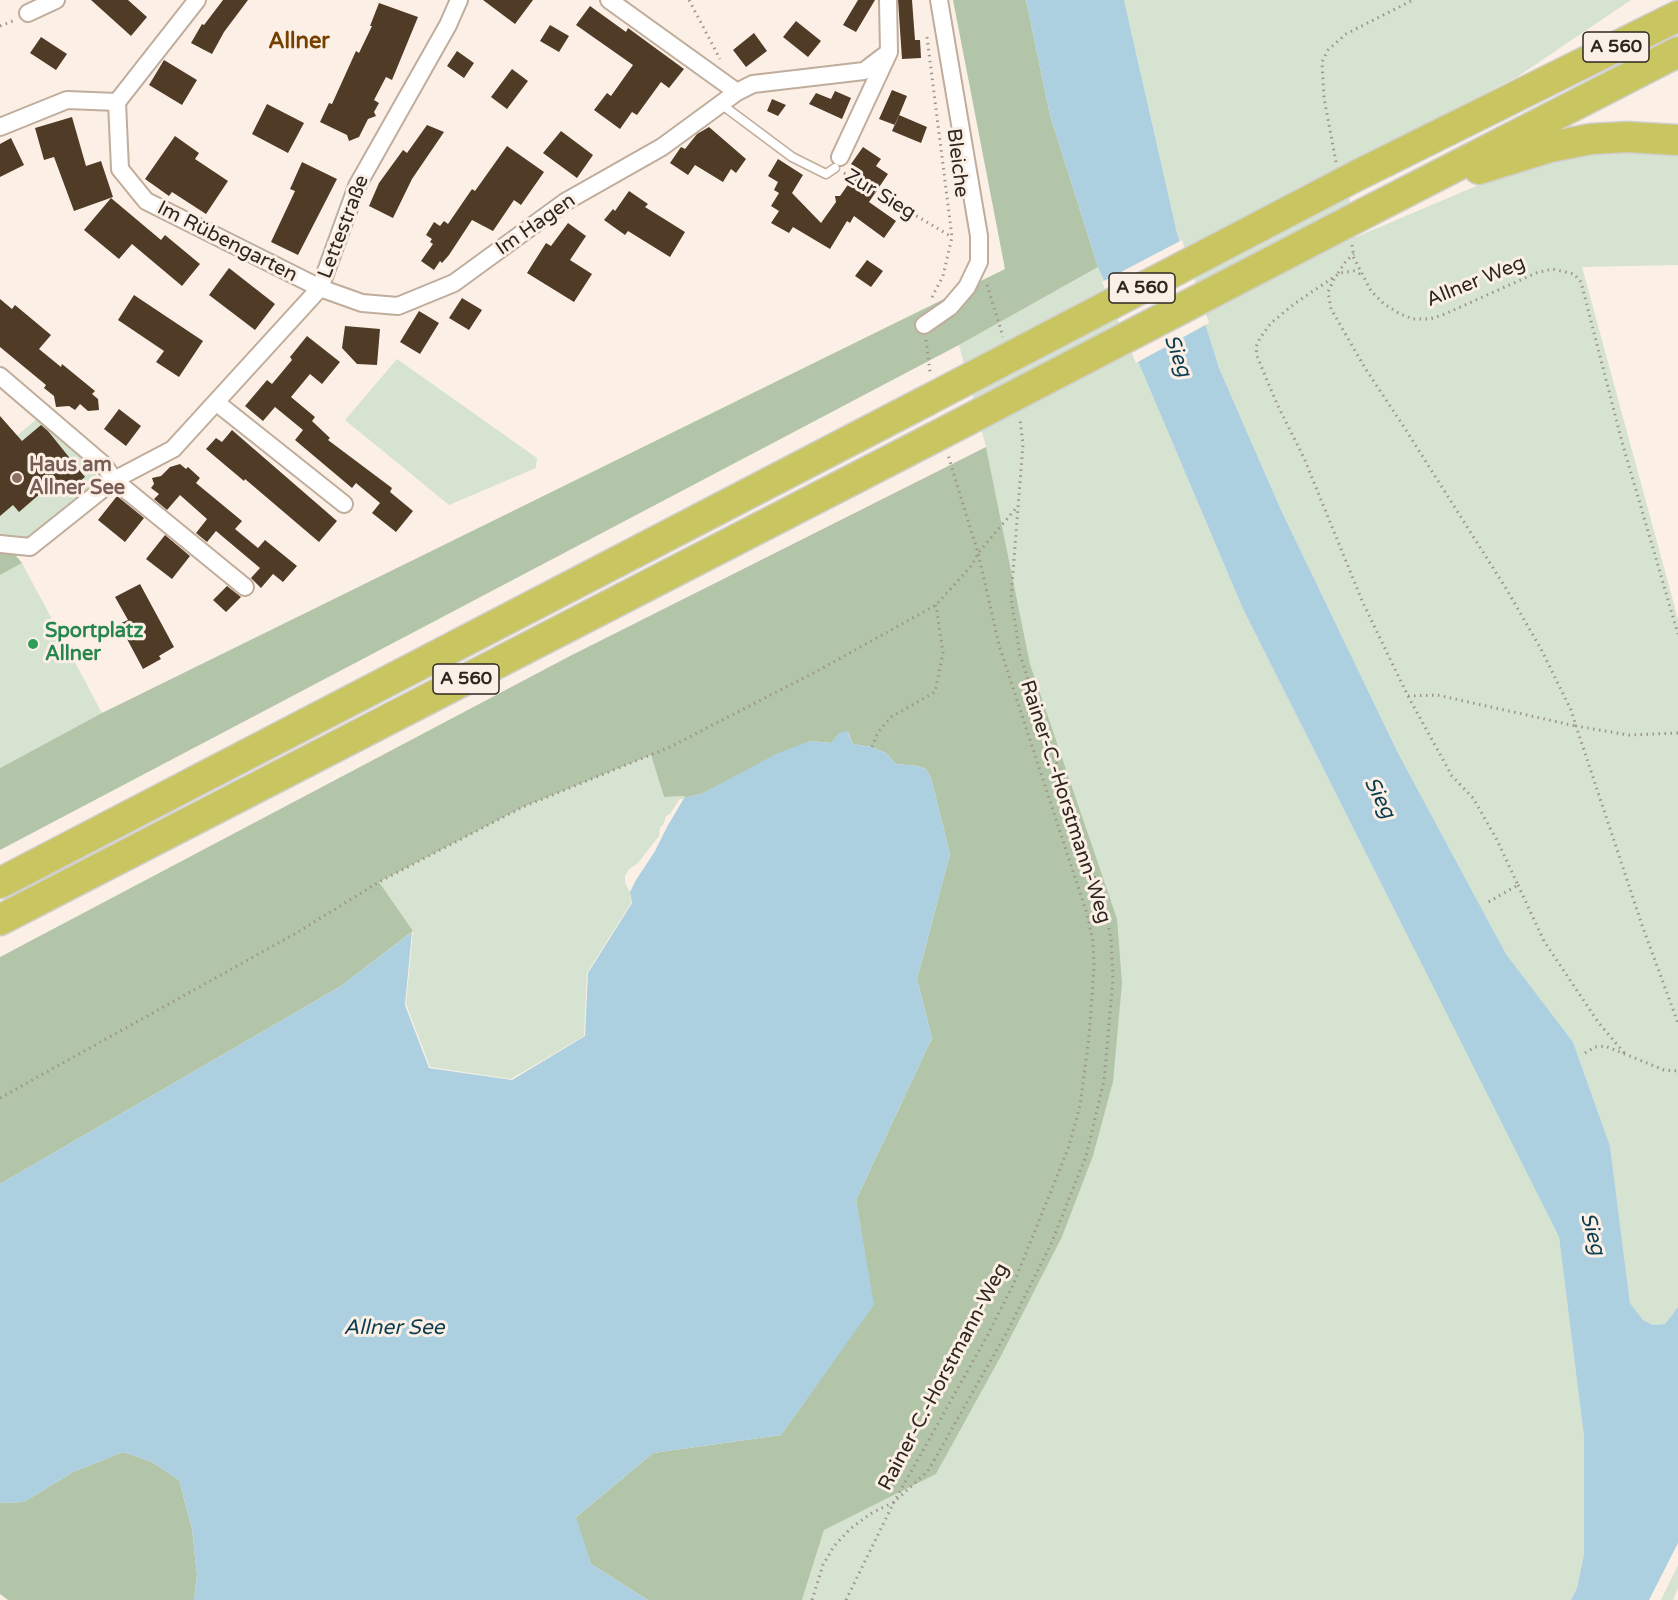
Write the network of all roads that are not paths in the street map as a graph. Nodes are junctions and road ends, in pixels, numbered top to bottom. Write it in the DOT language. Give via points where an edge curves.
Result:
graph roads {
  1 [pos="56,0"];
  2 [pos="459,0"];
  3 [pos="609,0"];
  4 [pos="888,0"];
  5 [pos="939,0"];
  6 [pos="1666,0"];
  7 [pos="189,2"];
  8 [pos="28,13"];
  9 [pos="1678,16"];
  10 [pos="889,51"];
  11 [pos="1678,52"];
  12 [pos="1553,78"];
  13 [pos="737,92"];
  14 [pos="117,102"];
  15 [pos="721,104"];
  16 [pos="0,127"];
  17 [pos="1678,140"];
  18 [pos="838,162"];
  19 [pos="1413,188"];
  20 [pos="320,288"];
  21 [pos="924,325"];
  22 [pos="0,376"];
  23 [pos="217,403"];
  24 [pos="114,480"];
  25 [pos="344,504"];
  26 [pos="0,544"];
  27 [pos="245,587"];
  28 [pos="0,883"];
  29 [pos="0,920"];
  1 -- 8 [label="street"];
  2 -- 20 [label="street, Lettestraße" via="357,186"];
  3 -- 13 [label="street"];
  4 -- 10 [label="street"];
  5 -- 21 [label="street" via="979,236 979,262 967,287 950,307"];
  6 -- 12 [label="highway" via="1643,20"];
  7 -- 14 [label="street"];
  9 -- 12 [label="highway, A 560"];
  10 -- 13 [label="street, Im Hagen" via="864,71 753,84"];
  10 -- 18 [label="street"];
  11 -- 19 [label="highway, A 560"];
  12 -- 28 [label="highway, A 560, bridge" via="1347,170 926,401"];
  13 -- 15 [label="street, Im Hagen"];
  14 -- 16 [label="street" via="67,100"];
  14 -- 20 [label="street, Im Rübengarten" via="120,169 146,201"];
  15 -- 18 [label="lane, Zur Sieg" via="792,157 826,174"];
  15 -- 20 [label="street, Im Hagen" via="662,147 565,202 454,283 398,306 362,303"];
  17 -- 19 [label="highway" via="1591,139 1550,147"];
  19 -- 29 [label="highway, A 560, bridge"];
  20 -- 23 [label="street, Lettestraße"];
  22 -- 24 [label="street" via="104,465"];
  23 -- 24 [label="street, Lettestraße" via="173,449"];
  23 -- 25 [label="street"];
  24 -- 26 [label="street, Lettestraße" via="30,547"];
  24 -- 27 [label="street"];
}
